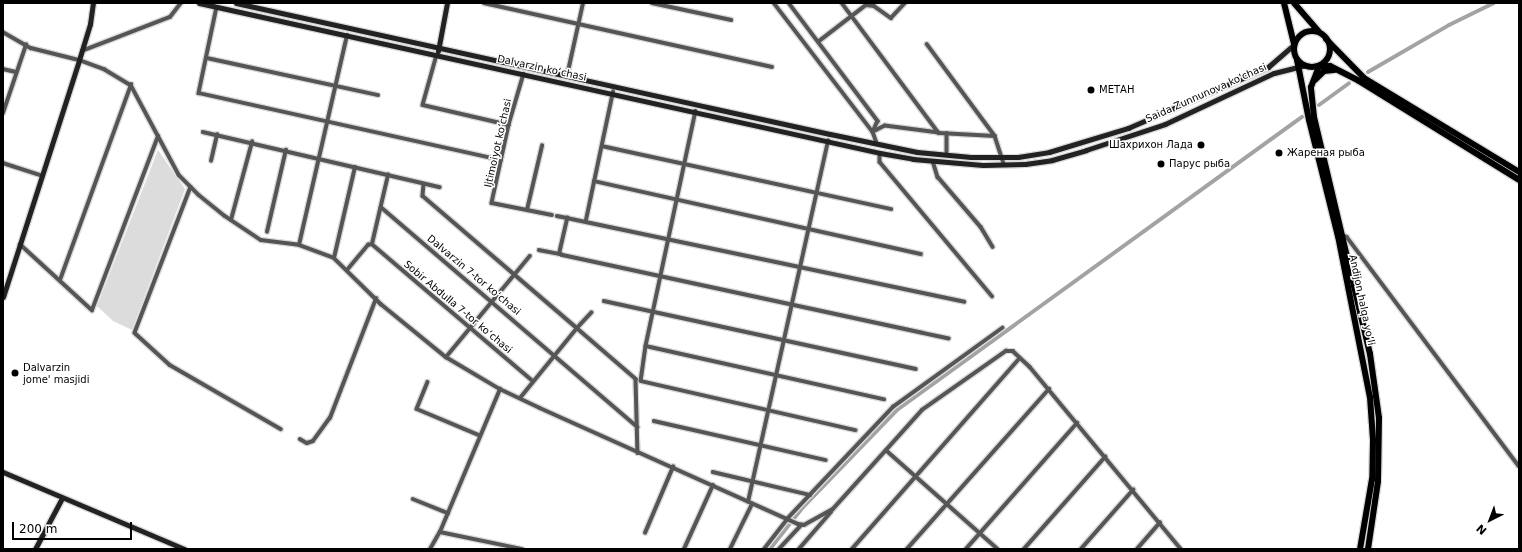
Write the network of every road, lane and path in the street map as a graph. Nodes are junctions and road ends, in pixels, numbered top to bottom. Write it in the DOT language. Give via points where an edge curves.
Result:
graph roads {
  1 [pos="93,3"];
  2 [pos="181,3"];
  3 [pos="199,3"];
  4 [pos="236,3"];
  5 [pos="447,3"];
  6 [pos="484,3"];
  7 [pos="583,3"];
  8 [pos="652,3"];
  9 [pos="774,3"];
  10 [pos="789,3"];
  11 [pos="842,3"];
  12 [pos="904,3"];
  13 [pos="1284,3"];
  14 [pos="1294,3"];
  15 [pos="217,7"];
  16 [pos="852,16"];
  17 [pos="731,20"];
  18 [pos="579,24"];
  19 [pos="3,32"];
  20 [pos="1319,33"];
  21 [pos="347,35"];
  22 [pos="388,36"];
  23 [pos="1326,38"];
  24 [pos="818,42"];
  25 [pos="386,43"];
  26 [pos="926,44"];
  27 [pos="1294,44"];
  28 [pos="26,45"];
  29 [pos="438,48"];
  30 [pos="82,51"];
  31 [pos="437,55"];
  32 [pos="207,58"];
  33 [pos="79,60"];
  34 [pos="1302,66"];
  35 [pos="1319,66"];
  36 [pos="772,67"];
  37 [pos="3,68"];
  38 [pos="1338,70"];
  39 [pos="16,72"];
  40 [pos="524,74"];
  41 [pos="567,76"];
  42 [pos="1313,83"];
  43 [pos="131,85"];
  44 [pos="337,87"];
  45 [pos="626,89"];
  46 [pos="613,92"];
  47 [pos="378,95"];
  48 [pos="625,95"];
  49 [pos="696,111"];
  50 [pos="3,113"];
  51 [pos="328,122"];
  52 [pos="509,125"];
  53 [pos="203,132"];
  54 [pos="873,132"];
  55 [pos="939,133"];
  56 [pos="947,134"];
  57 [pos="217,135"];
  58 [pos="158,136"];
  59 [pos="995,136"];
  60 [pos="828,141"];
  61 [pos="252,142"];
  62 [pos="878,143"];
  63 [pos="542,146"];
  64 [pos="602,146"];
  65 [pos="286,150"];
  66 [pos="917,152"];
  67 [pos="880,153"];
  68 [pos="948,155"];
  69 [pos="1002,156"];
  70 [pos="1024,156"];
  71 [pos="321,158"];
  72 [pos="501,160"];
  73 [pos="916,160"];
  74 [pos="211,161"];
  75 [pos="933,161"];
  76 [pos="3,163"];
  77 [pos="686,164"];
  78 [pos="1004,164"];
  79 [pos="1026,164"];
  80 [pos="355,167"];
  81 [pos="1519,172"];
  82 [pos="40,175"];
  83 [pos="388,175"];
  84 [pos="1519,180"];
  85 [pos="594,181"];
  86 [pos="424,184"];
  87 [pos="191,187"];
  88 [pos="440,187"];
  89 [pos="817,192"];
  90 [pos="678,200"];
  91 [pos="381,207"];
  92 [pos="891,209"];
  93 [pos="527,210"];
  94 [pos="552,215"];
  95 [pos="557,216"];
  96 [pos="567,218"];
  97 [pos="231,220"];
  98 [pos="586,220"];
  99 [pos="809,229"];
  100 [pos="267,232"];
  101 [pos="1341,236"];
  102 [pos="670,239"];
  103 [pos="20,244"];
  104 [pos="372,244"];
  105 [pos="300,245"];
  106 [pos="993,247"];
  107 [pos="539,250"];
  108 [pos="559,254"];
  109 [pos="921,254"];
  110 [pos="530,256"];
  111 [pos="334,258"];
  112 [pos="800,266"];
  113 [pos="347,270"];
  114 [pos="515,275"];
  115 [pos="661,276"];
  116 [pos="60,280"];
  117 [pos="992,296"];
  118 [pos="3,297"];
  119 [pos="376,299"];
  120 [pos="493,301"];
  121 [pos="604,301"];
  122 [pos="964,302"];
  123 [pos="792,304"];
  124 [pos="653,312"];
  125 [pos="590,313"];
  126 [pos="470,328"];
  127 [pos="578,328"];
  128 [pos="1002,328"];
  129 [pos="949,339"];
  130 [pos="785,340"];
  131 [pos="646,346"];
  132 [pos="556,355"];
  133 [pos="446,356"];
  134 [pos="1020,358"];
  135 [pos="916,369"];
  136 [pos="777,375"];
  137 [pos="533,381"];
  138 [pos="428,382"];
  139 [pos="500,389"];
  140 [pos="1049,389"];
  141 [pos="520,398"];
  142 [pos="884,399"];
  143 [pos="769,410"];
  144 [pos="654,421"];
  145 [pos="1077,423"];
  146 [pos="638,427"];
  147 [pos="281,429"];
  148 [pos="855,430"];
  149 [pos="480,435"];
  150 [pos="300,439"];
  151 [pos="762,445"];
  152 [pos="886,450"];
  153 [pos="638,453"];
  154 [pos="1105,457"];
  155 [pos="826,460"];
  156 [pos="1519,466"];
  157 [pos="673,467"];
  158 [pos="3,472"];
  159 [pos="713,472"];
  160 [pos="915,476"];
  161 [pos="754,480"];
  162 [pos="713,485"];
  163 [pos="1133,490"];
  164 [pos="810,495"];
  165 [pos="62,498"];
  166 [pos="413,499"];
  167 [pos="750,503"];
  168 [pos="947,504"];
  169 [pos="833,509"];
  170 [pos="448,513"];
  171 [pos="789,519"];
  172 [pos="1160,523"];
  173 [pos="799,524"];
  174 [pos="440,532"];
  175 [pos="645,533"];
  176 [pos="980,533"];
  177 [pos="35,549"];
  178 [pos="184,549"];
  179 [pos="430,549"];
  180 [pos="522,549"];
  181 [pos="684,549"];
  182 [pos="730,549"];
  183 [pos="764,549"];
  184 [pos="779,549"];
  185 [pos="799,549"];
  186 [pos="852,549"];
  187 [pos="907,549"];
  188 [pos="966,549"];
  189 [pos="998,549"];
  190 [pos="1024,549"];
  191 [pos="1081,549"];
  192 [pos="1137,549"];
  193 [pos="1181,549"];
  194 [pos="1360,549"];
  195 [pos="1368,549"];
  1 -- 30 [label="main road"];
  2 -- 30 [label="street" via="170,17"];
  3 -- 15 [label="main road, Dalvarzin koʻchasi"];
  4 -- 22 [label="main road, Dalvarzin koʻchasi"];
  5 -- 29 [label="main road"];
  6 -- 18 [label="street"];
  7 -- 18 [label="street"];
  8 -- 17 [label="street"];
  9 -- 54 [label="street"];
  10 -- 24 [label="street"];
  11 -- 16 [label="street"];
  12 -- 16 [label="street" via="891,18 870,5"];
  13 -- 27 [label="highway"];
  14 -- 20 [label="highway"];
  15 -- 21 [label="main road, Dalvarzin koʻchasi"];
  15 -- 32 [label="street"];
  16 -- 24 [label="street"];
  16 -- 55 [label="street"];
  18 -- 36 [label="street"];
  18 -- 41 [label="street"];
  19 -- 28 [label="street"];
  20 -- 23 [label="highway"];
  20 -- 27 [label="highway" via="1302,34"];
  21 -- 25 [label="main road, Dalvarzin koʻchasi"];
  21 -- 44 [label="street"];
  22 -- 25 [label="main road"];
  22 -- 29 [label="main road, Dalvarzin koʻchasi"];
  23 -- 35 [label="highway" via="1329,52"];
  23 -- 81 [label="highway" via="1364,78"];
  24 -- 54 [label="street" via="878,121"];
  25 -- 31 [label="main road, Dalvarzin koʻchasi"];
  26 -- 59 [label="street"];
  27 -- 34 [label="highway, Andijon halqa yo‘li" via="1297,60"];
  27 -- 70 [label="main road, Saida Zunnunova ko'chasi" via="1268,67 1166,113 1077,144"];
  28 -- 33 [label="street"];
  28 -- 39 [label="street"];
  29 -- 31 [label="main road"];
  29 -- 41 [label="main road, Dalvarzin koʻchasi"];
  30 -- 33 [label="main road"];
  31 -- 40 [label="main road, Dalvarzin koʻchasi"];
  31 -- 52 [label="street" via="423,105"];
  32 -- 44 [label="street"];
  32 -- 51 [label="street" via="199,93"];
  33 -- 43 [label="street" via="104,69"];
  33 -- 82 [label="main road"];
  34 -- 35 [label="highway"];
  34 -- 79 [label="main road, Saida Zunnunova ko'chasi" via="1274,73 1165,124 1056,159"];
  34 -- 101 [label="highway, Andijon halqa yo‘li"];
  35 -- 38 [label="highway"];
  35 -- 42 [label="highway, Andijon halqa yo‘li"];
  37 -- 39 [label="street"];
  38 -- 42 [label="highway" via="1324,71"];
  38 -- 84 [label="highway"];
  39 -- 50 [label="street"];
  40 -- 46 [label="main road, Dalvarzin koʻchasi"];
  40 -- 52 [label="street, Ijtimoiyot koʻchasi"];
  41 -- 45 [label="main road, Dalvarzin koʻchasi"];
  42 -- 101 [label="highway, Andijon halqa yo‘li" via="1314,117"];
  43 -- 58 [label="street"];
  43 -- 116 [label="street"];
  44 -- 47 [label="street"];
  44 -- 51 [label="street"];
  45 -- 48 [label="main road"];
  45 -- 62 [label="main road, Dalvarzin koʻchasi"];
  46 -- 48 [label="main road, Dalvarzin koʻchasi"];
  46 -- 64 [label="street"];
  48 -- 49 [label="main road, Dalvarzin koʻchasi"];
  49 -- 60 [label="main road, Dalvarzin koʻchasi"];
  49 -- 77 [label="street"];
  51 -- 71 [label="street"];
  51 -- 72 [label="street"];
  52 -- 72 [label="street, Ijtimoiyot koʻchasi"];
  53 -- 57 [label="street"];
  54 -- 55 [label="street" via="885,126"];
  54 -- 62 [label="street"];
  55 -- 56 [label="street"];
  56 -- 59 [label="street"];
  56 -- 68 [label="street"];
  57 -- 61 [label="street"];
  57 -- 74 [label="street"];
  58 -- 87 [label="street" via="179,175"];
  58 -- 116 [label="street" via="93,309"];
  59 -- 69 [label="street"];
  60 -- 67 [label="main road, Dalvarzin koʻchasi"];
  60 -- 89 [label="street"];
  61 -- 65 [label="street"];
  61 -- 97 [label="street"];
  62 -- 66 [label="main road, Saida Zunnunova ko'chasi"];
  63 -- 93 [label="street"];
  64 -- 77 [label="street"];
  64 -- 85 [label="street"];
  65 -- 71 [label="street"];
  65 -- 100 [label="street"];
  66 -- 68 [label="main road, Saida Zunnunova ko'chasi"];
  66 -- 73 [label="main road"];
  67 -- 73 [label="main road, Saida Zunnunova ko'chasi"];
  67 -- 117 [label="street" via="880,162"];
  68 -- 69 [label="main road, Saida Zunnunova ko'chasi"];
  69 -- 70 [label="main road, Saida Zunnunova ko'chasi"];
  69 -- 78 [label="street"];
  70 -- 79 [label="main road"];
  71 -- 80 [label="street"];
  71 -- 105 [label="street"];
  72 -- 93 [label="street, Ijtimoiyot koʻchasi" via="492,203"];
  73 -- 75 [label="main road, Saida Zunnunova ko'chasi"];
  75 -- 78 [label="main road, Saida Zunnunova ko'chasi"];
  75 -- 106 [label="street" via="938,177 981,227"];
  76 -- 82 [label="street"];
  77 -- 89 [label="street"];
  77 -- 90 [label="street"];
  78 -- 79 [label="main road, Saida Zunnunova ko'chasi"];
  80 -- 83 [label="street"];
  80 -- 111 [label="street"];
  82 -- 103 [label="main road"];
  83 -- 86 [label="street"];
  83 -- 91 [label="street"];
  85 -- 90 [label="street"];
  85 -- 98 [label="street"];
  86 -- 88 [label="street"];
  86 -- 114 [label="street" via="423,196"];
  87 -- 97 [label="street"];
  87 -- 147 [label="street" via="135,333 170,365"];
  89 -- 92 [label="street"];
  89 -- 99 [label="street"];
  90 -- 99 [label="street"];
  90 -- 102 [label="street"];
  91 -- 104 [label="street"];
  91 -- 120 [label="street, Dalvarzin 7-tor koʻchasi"];
  93 -- 94 [label="street, Ijtimoiyot koʻchasi"];
  95 -- 96 [label="street"];
  96 -- 98 [label="street"];
  96 -- 108 [label="street"];
  97 -- 105 [label="street" via="261,240"];
  98 -- 102 [label="street"];
  99 -- 109 [label="street"];
  99 -- 112 [label="street"];
  101 -- 156 [label="street"];
  101 -- 194 [label="highway, Andijon halqa yo‘li" via="1370,397 1373,440 1372,479"];
  101 -- 195 [label="highway, Andijon halqa yo‘li" via="1370,354 1379,418 1378,481"];
  102 -- 112 [label="street"];
  102 -- 115 [label="street"];
  103 -- 116 [label="street"];
  103 -- 118 [label="main road"];
  104 -- 113 [label="street" via="368,245"];
  104 -- 126 [label="street, Sobir Abdulla 7-tor koʻchasi"];
  105 -- 111 [label="street"];
  107 -- 108 [label="street"];
  108 -- 115 [label="street"];
  110 -- 114 [label="street"];
  111 -- 113 [label="street"];
  112 -- 122 [label="street"];
  112 -- 123 [label="street"];
  113 -- 119 [label="street"];
  114 -- 120 [label="street"];
  114 -- 127 [label="street"];
  115 -- 123 [label="street"];
  115 -- 124 [label="street"];
  119 -- 133 [label="street"];
  119 -- 150 [label="street" via="330,418 313,441"];
  120 -- 126 [label="street"];
  120 -- 132 [label="street, Dalvarzin 7-tor koʻchasi"];
  121 -- 124 [label="street"];
  123 -- 129 [label="street"];
  123 -- 130 [label="street"];
  124 -- 130 [label="street"];
  124 -- 131 [label="street"];
  125 -- 127 [label="street"];
  126 -- 133 [label="street"];
  126 -- 137 [label="street, Sobir Abdulla 7-tor koʻchasi"];
  127 -- 132 [label="street"];
  127 -- 146 [label="street" via="636,379"];
  128 -- 164 [label="street" via="893,407"];
  130 -- 135 [label="street"];
  130 -- 136 [label="street"];
  131 -- 136 [label="street"];
  131 -- 143 [label="street" via="642,381"];
  132 -- 137 [label="street"];
  132 -- 146 [label="street, Dalvarzin 7-tor koʻchasi"];
  133 -- 139 [label="street"];
  134 -- 140 [label="street"];
  134 -- 152 [label="street" via="1013,351 1006,351 922,410"];
  134 -- 160 [label="street"];
  136 -- 142 [label="street"];
  136 -- 143 [label="street"];
  137 -- 141 [label="street"];
  138 -- 149 [label="street" via="417,409"];
  139 -- 141 [label="street"];
  139 -- 149 [label="street"];
  140 -- 145 [label="street"];
  140 -- 168 [label="street"];
  141 -- 153 [label="street"];
  143 -- 148 [label="street"];
  143 -- 151 [label="street"];
  144 -- 151 [label="street"];
  145 -- 154 [label="street"];
  145 -- 176 [label="street"];
  146 -- 153 [label="street"];
  149 -- 170 [label="street"];
  151 -- 155 [label="street"];
  151 -- 161 [label="street"];
  152 -- 160 [label="street"];
  152 -- 169 [label="street"];
  153 -- 157 [label="street"];
  154 -- 163 [label="street"];
  154 -- 190 [label="street"];
  157 -- 162 [label="street"];
  157 -- 175 [label="street"];
  158 -- 165 [label="main road"];
  159 -- 161 [label="street"];
  160 -- 168 [label="street"];
  160 -- 186 [label="street"];
  161 -- 164 [label="street"];
  161 -- 167 [label="street"];
  162 -- 167 [label="street"];
  162 -- 181 [label="street"];
  163 -- 172 [label="street"];
  163 -- 191 [label="street"];
  164 -- 171 [label="street"];
  165 -- 177 [label="main road"];
  165 -- 178 [label="main road"];
  166 -- 170 [label="street"];
  167 -- 171 [label="street"];
  167 -- 182 [label="street"];
  168 -- 176 [label="street"];
  168 -- 187 [label="street"];
  169 -- 173 [label="street"];
  169 -- 185 [label="street"];
  170 -- 174 [label="street"];
  171 -- 173 [label="street"];
  171 -- 183 [label="street"];
  172 -- 192 [label="street"];
  172 -- 193 [label="street"];
  173 -- 184 [label="street"];
  174 -- 179 [label="street"];
  174 -- 180 [label="street"];
  176 -- 188 [label="street"];
  176 -- 189 [label="street"];
}
